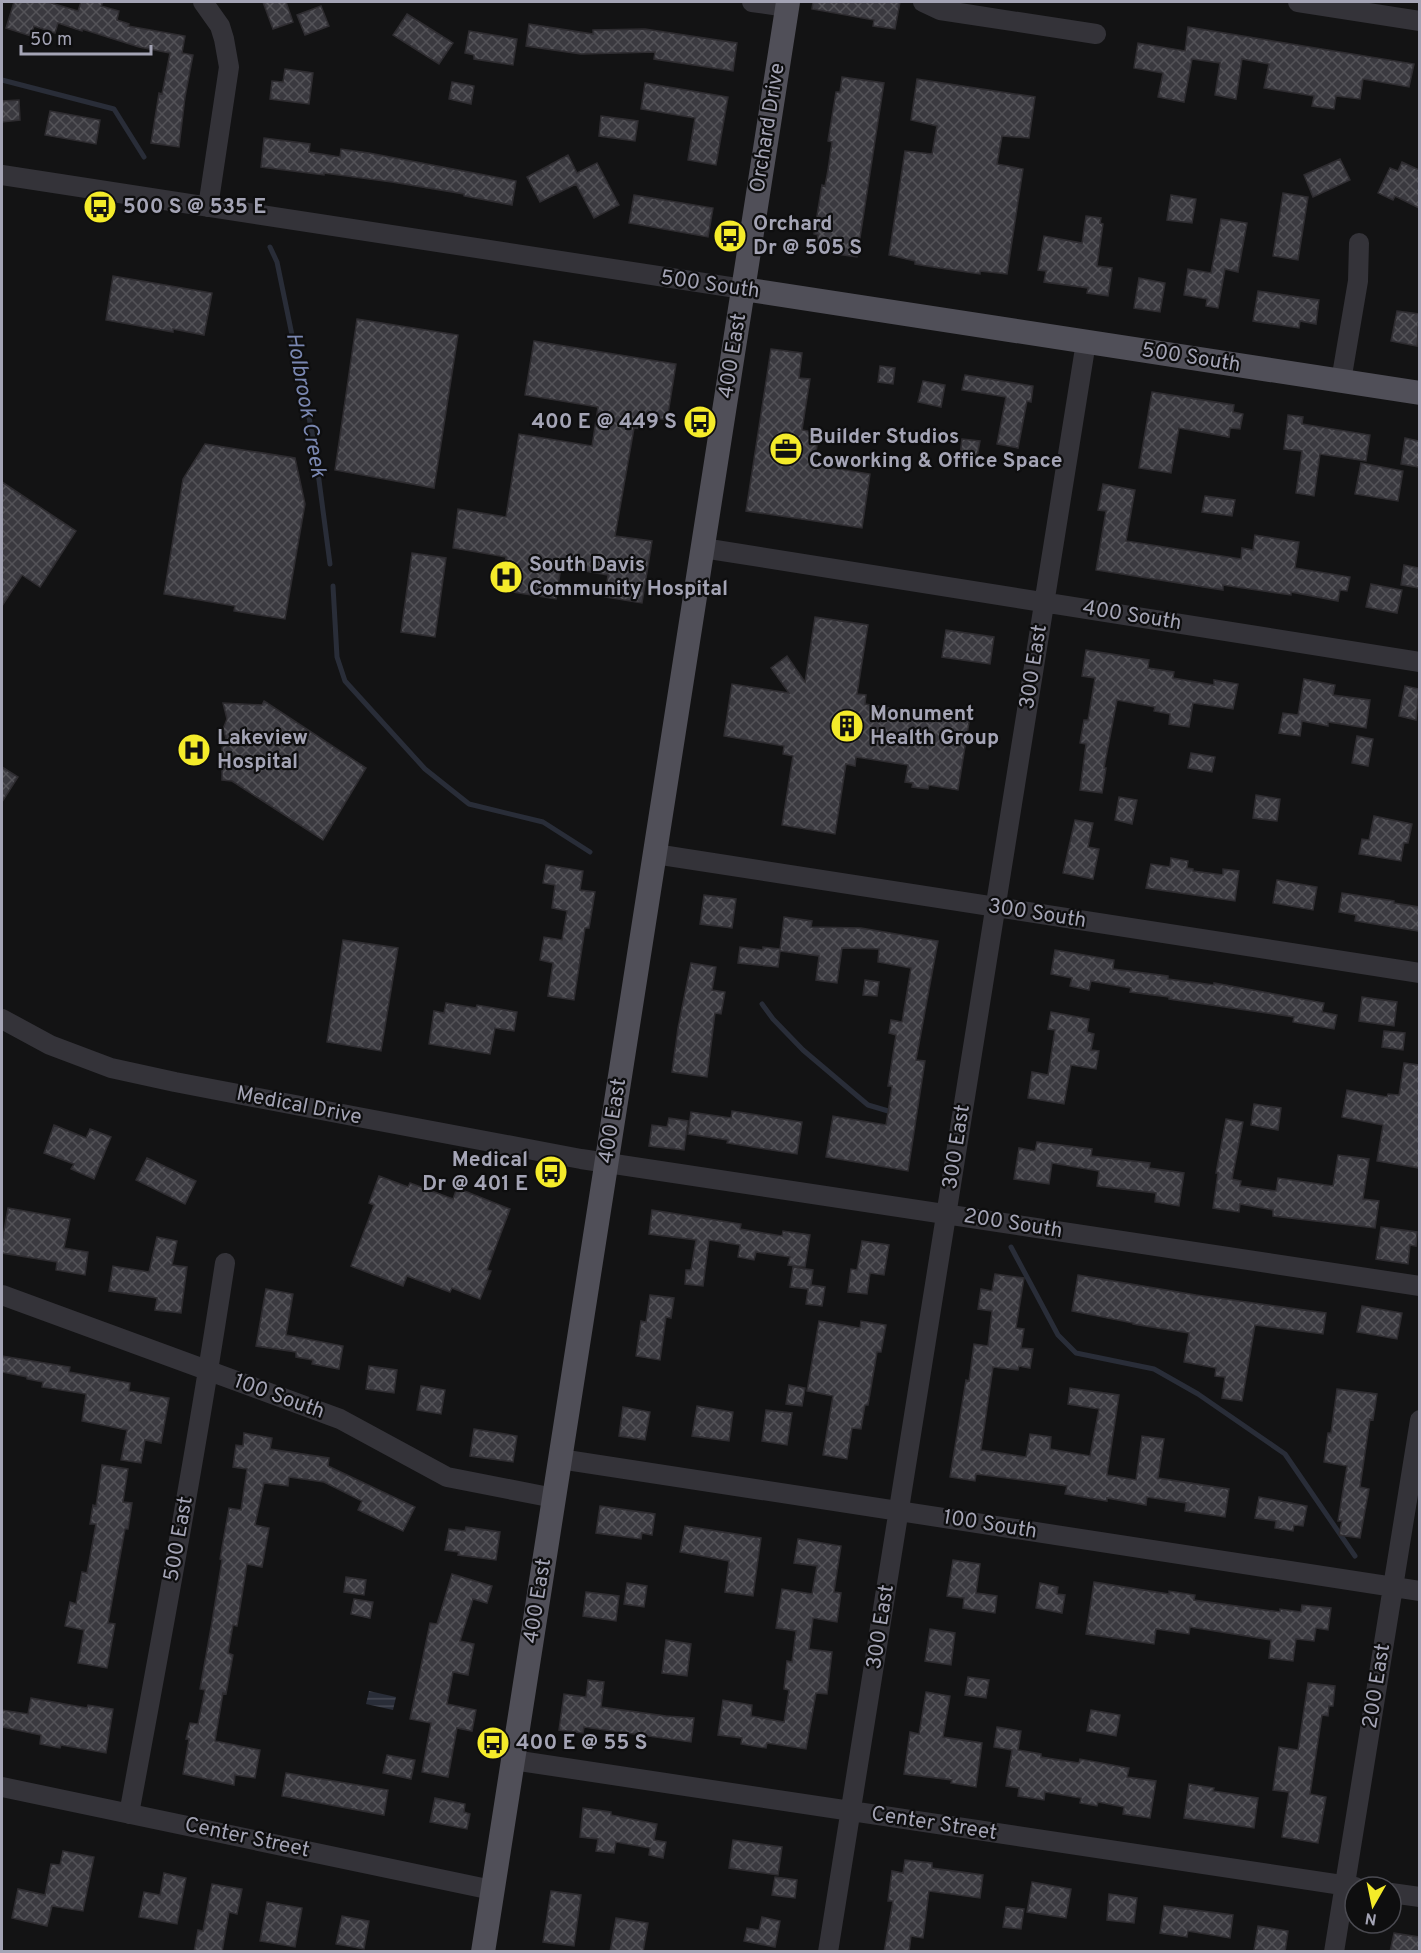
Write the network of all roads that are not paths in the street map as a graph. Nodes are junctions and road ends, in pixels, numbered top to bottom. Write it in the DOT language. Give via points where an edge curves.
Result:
graph roads {
  1 [pos="203,2"];
  2 [pos="752,2"];
  3 [pos="923,2"];
  4 [pos="1298,2"];
  5 [pos="788,4"];
  6 [pos="1419,21"];
  7 [pos="1096,34"];
  8 [pos="2,175"];
  9 [pos="208,207"];
  10 [pos="1359,243"];
  11 [pos="743,290"];
  12 [pos="1086,342"];
  13 [pos="1341,381"];
  14 [pos="1419,393"];
  15 [pos="703,548"];
  16 [pos="1045,602"];
  17 [pos="1419,662"];
  18 [pos="655,854"];
  19 [pos="996,907"];
  20 [pos="1419,973"];
  21 [pos="2,1019"];
  22 [pos="607,1163"];
  23 [pos="947,1214"];
  24 [pos="225,1263"];
  25 [pos="1419,1286"];
  26 [pos="2,1295"];
  27 [pos="208,1370"];
  28 [pos="1419,1420"];
  29 [pos="560,1459"];
  30 [pos="554,1498"];
  31 [pos="899,1511"];
  32 [pos="1393,1587"];
  33 [pos="1419,1591"];
  34 [pos="513,1760"];
  35 [pos="2,1787"];
  36 [pos="851,1811"];
  37 [pos="129,1814"];
  38 [pos="1352,1875"];
  39 [pos="1343,1885"];
  40 [pos="492,1890"];
  41 [pos="1403,1895"];
  42 [pos="1419,1897"];
  43 [pos="1343,1915"];
  44 [pos="483,1952"];
  45 [pos="828,1952"];
  46 [pos="1334,1952"];
  1 -- 9 [label="street" via="220,26 229,67"];
  2 -- 5 [label="street"];
  3 -- 7 [label="street" via="940,10"];
  4 -- 6 [label="street"];
  5 -- 11 [label="main road, Orchard Drive"];
  8 -- 9 [label="street, 500 South"];
  9 -- 11 [label="street, 500 South"];
  10 -- 13 [label="street" via="1358,281"];
  11 -- 12 [label="main road, 500 South"];
  11 -- 15 [label="main road, 400 East"];
  12 -- 13 [label="main road, 500 South"];
  12 -- 16 [label="street, 300 East"];
  13 -- 14 [label="main road, 500 South"];
  15 -- 16 [label="street, 400 South"];
  15 -- 18 [label="main road, 400 East"];
  16 -- 17 [label="street, 400 South"];
  16 -- 19 [label="street, 300 East"];
  18 -- 19 [label="street, 300 South"];
  18 -- 22 [label="main road, 400 East"];
  19 -- 20 [label="street, 300 South"];
  19 -- 23 [label="street, 300 East"];
  21 -- 22 [label="street, Medical Drive" via="70,1054 133,1073"];
  22 -- 23 [label="street, 200 South"];
  22 -- 29 [label="main road, 400 East"];
  23 -- 25 [label="street, 200 South"];
  23 -- 31 [label="street, 300 East"];
  24 -- 27 [label="street, 500 East"];
  26 -- 27 [label="street, 100 South"];
  27 -- 30 [label="street, 100 South" via="340,1419 447,1477"];
  27 -- 37 [label="street, 500 East"];
  28 -- 32 [label="street, 200 East"];
  29 -- 30 [label="main road, 400 East"];
  29 -- 31 [label="street, 100 South"];
  30 -- 34 [label="main road, 400 East"];
  31 -- 32 [label="street, 100 South"];
  31 -- 36 [label="street, 300 East"];
  32 -- 33 [label="street, 100 South"];
  32 -- 38 [label="street, 200 East"];
  34 -- 36 [label="street, Center Street"];
  34 -- 40 [label="main road, 400 East"];
  35 -- 37 [label="street, Center Street"];
  36 -- 39 [label="street, Center Street"];
  36 -- 45 [label="street, 300 East"];
  37 -- 40 [label="street, Center Street"];
  40 -- 44 [label="main road, 400 East"];
  41 -- 42 [label="street"];
  43 -- 46 [label="street, 200 East"];
}
